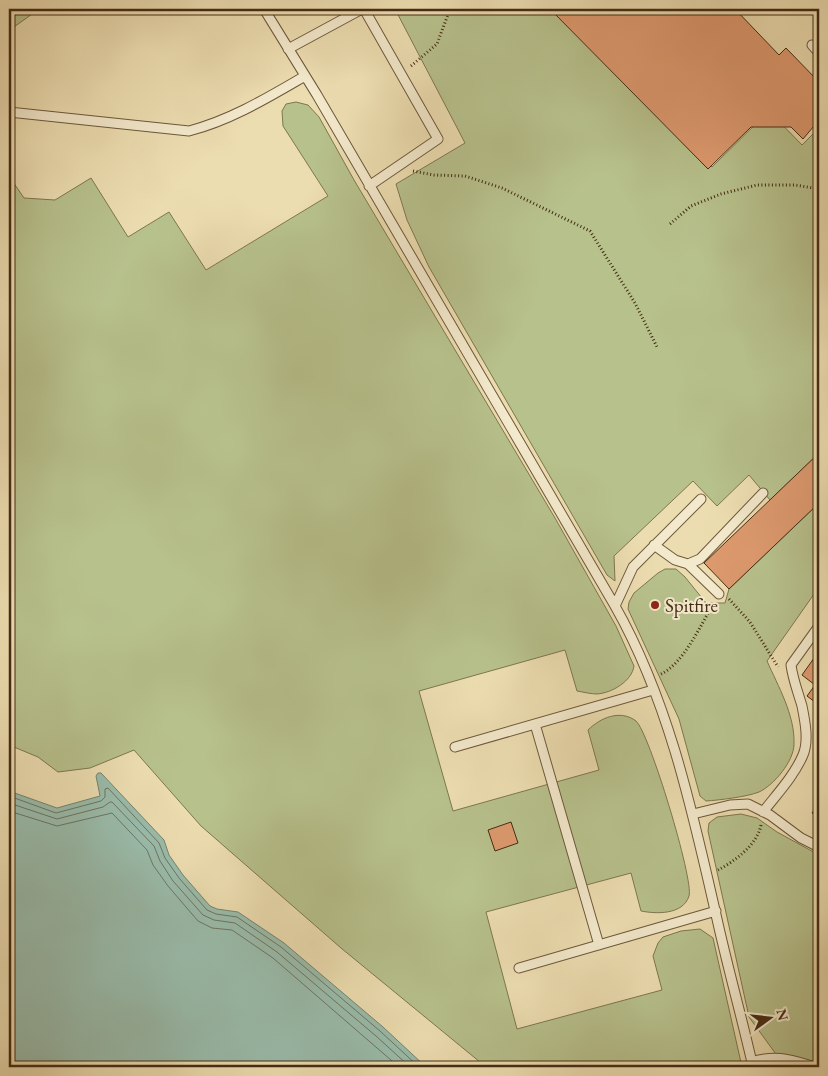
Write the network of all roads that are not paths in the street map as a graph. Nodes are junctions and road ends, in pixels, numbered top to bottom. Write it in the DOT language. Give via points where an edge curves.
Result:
graph roads {
  1 [pos="264,9"];
  2 [pos="363,9"];
  3 [pos="812,45"];
  4 [pos="288,49"];
  5 [pos="819,54"];
  6 [pos="305,76"];
  7 [pos="9,112"];
  8 [pos="369,186"];
  9 [pos="763,493"];
  10 [pos="701,499"];
  11 [pos="654,545"];
  12 [pos="688,564"];
  13 [pos="718,594"];
  14 [pos="615,606"];
  15 [pos="819,626"];
  16 [pos="653,690"];
  17 [pos="535,724"];
  18 [pos="455,747"];
  19 [pos="763,812"];
  20 [pos="693,814"];
  21 [pos="819,847"];
  22 [pos="716,911"];
  23 [pos="599,945"];
  24 [pos="519,968"];
  25 [pos="752,1064"];
  26 [pos="816,1067"];
  1 -- 4 [label="lane"];
  2 -- 4 [label="lane"];
  2 -- 8 [label="lane" via="438,139"];
  3 -- 5 [label="lane"];
  4 -- 6 [label="lane"];
  6 -- 7 [label="lane" via="255,105 212,125 189,131"];
  6 -- 8 [label="lane"];
  8 -- 14 [label="lane"];
  9 -- 12 [label="lane" via="700,559"];
  10 -- 11 [label="lane"];
  11 -- 12 [label="lane" via="675,560"];
  11 -- 14 [label="lane" via="632,567"];
  12 -- 13 [label="lane"];
  14 -- 16 [label="lane"];
  15 -- 19 [label="lane" via="791,665 806,736 803,754"];
  16 -- 17 [label="lane"];
  16 -- 20 [label="lane"];
  17 -- 18 [label="lane"];
  17 -- 23 [label="lane"];
  19 -- 20 [label="lane" via="748,804"];
  19 -- 21 [label="lane"];
  20 -- 22 [label="lane"];
  22 -- 23 [label="lane"];
  22 -- 25 [label="lane"];
  23 -- 24 [label="lane"];
  25 -- 26 [label="lane" via="766,1057 778,1057"];
}
